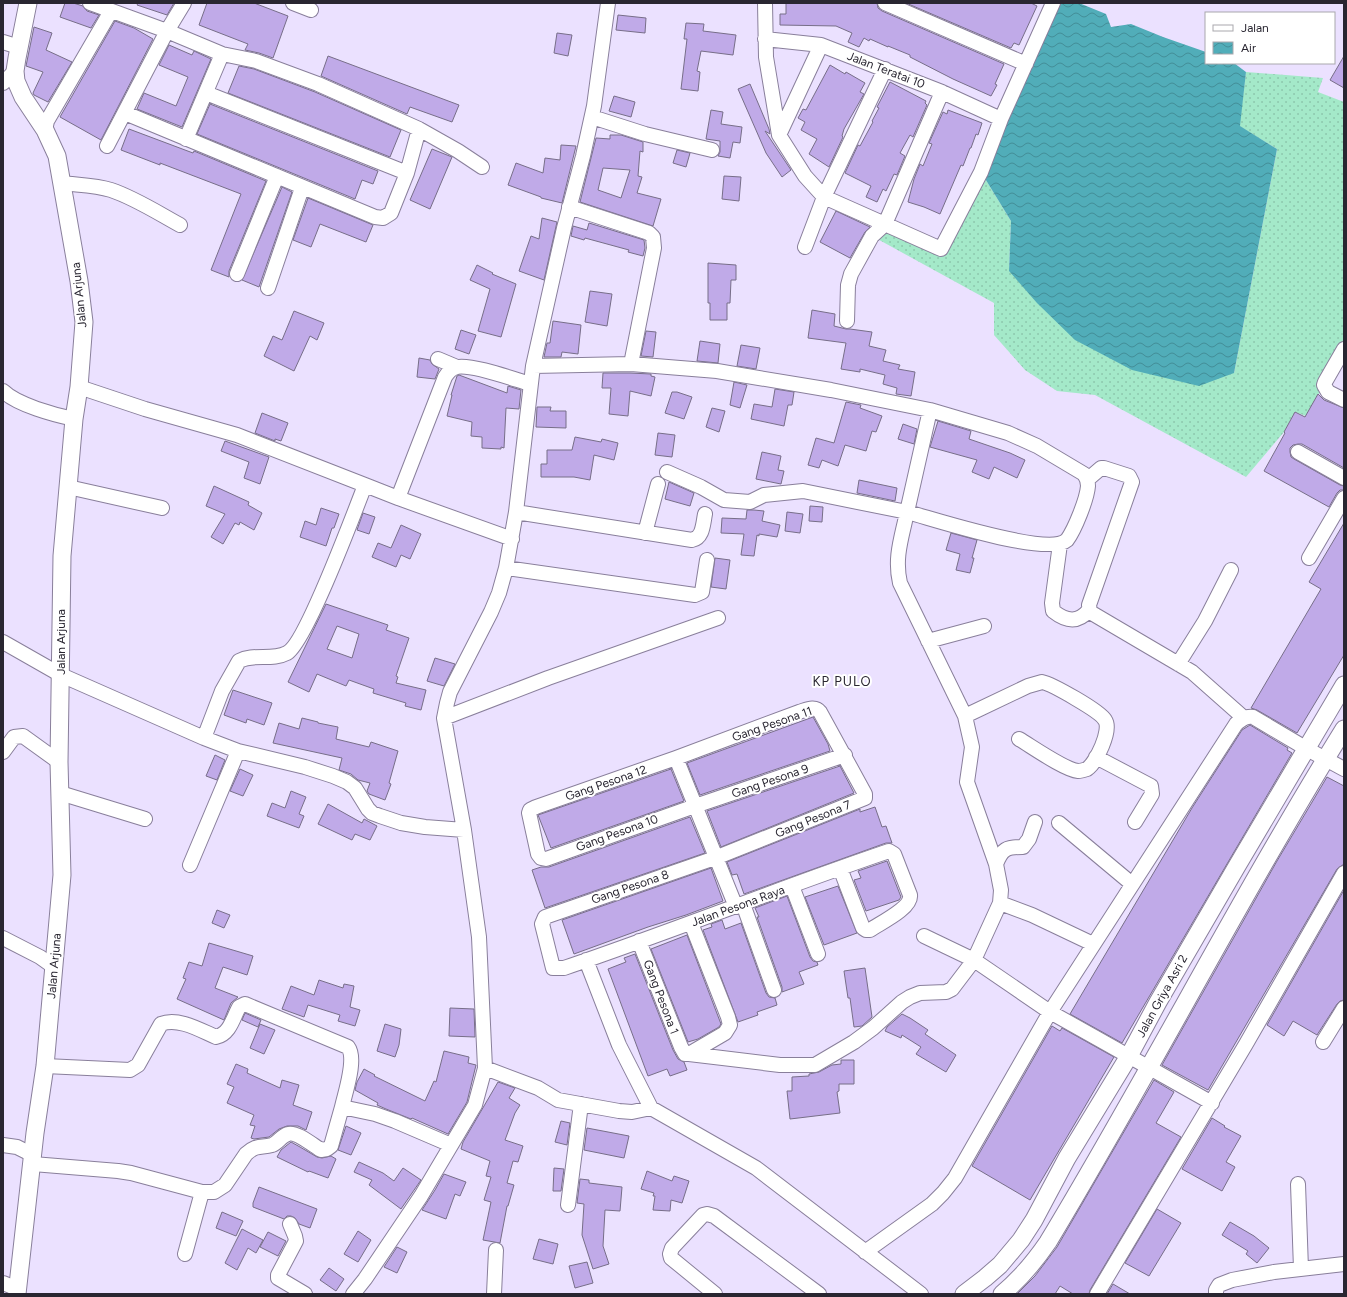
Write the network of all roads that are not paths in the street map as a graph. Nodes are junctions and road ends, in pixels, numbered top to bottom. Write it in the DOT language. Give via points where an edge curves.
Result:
graph roads {
  1 [pos="28,3"];
  2 [pos="90,3"];
  3 [pos="184,3"];
  4 [pos="293,3"];
  5 [pos="608,3"];
  6 [pos="764,3"];
  7 [pos="885,3"];
  8 [pos="1047,5"];
  9 [pos="311,10"];
  10 [pos="111,11"];
  11 [pos="167,31"];
  12 [pos="765,39"];
  13 [pos="11,45"];
  14 [pos="821,45"];
  15 [pos="222,54"];
  16 [pos="1026,64"];
  17 [pos="885,69"];
  18 [pos="9,77"];
  19 [pos="942,92"];
  20 [pos="206,93"];
  21 [pos="125,113"];
  22 [pos="592,116"];
  23 [pos="1001,119"];
  24 [pos="419,129"];
  25 [pos="45,130"];
  26 [pos="779,135"];
  27 [pos="186,139"];
  28 [pos="107,146"];
  29 [pos="712,150"];
  30 [pos="482,167"];
  31 [pos="407,173"];
  32 [pos="276,176"];
  33 [pos="62,183"];
  34 [pos="302,188"];
  35 [pos="824,197"];
  36 [pos="569,207"];
  37 [pos="885,224"];
  38 [pos="180,225"];
  39 [pos="805,247"];
  40 [pos="237,274"];
  41 [pos="268,288"];
  42 [pos="847,321"];
  43 [pos="1344,349"];
  44 [pos="438,358"];
  45 [pos="631,364"];
  46 [pos="533,366"];
  47 [pos="457,367"];
  48 [pos="530,384"];
  49 [pos="79,387"];
  50 [pos="3,392"];
  51 [pos="1344,400"];
  52 [pos="930,410"];
  53 [pos="74,419"];
  54 [pos="1298,452"];
  55 [pos="667,472"];
  56 [pos="1344,478"];
  57 [pos="1088,480"];
  58 [pos="658,484"];
  59 [pos="365,485"];
  60 [pos="68,487"];
  61 [pos="398,498"];
  62 [pos="1344,498"];
  63 [pos="162,508"];
  64 [pos="516,512"];
  65 [pos="907,512"];
  66 [pos="705,514"];
  67 [pos="645,533"];
  68 [pos="512,539"];
  69 [pos="1060,544"];
  70 [pos="1309,558"];
  71 [pos="707,560"];
  72 [pos="506,568"];
  73 [pos="1231,570"];
  74 [pos="1090,610"];
  75 [pos="718,618"];
  76 [pos="984,626"];
  77 [pos="928,641"];
  78 [pos="3,642"];
  79 [pos="1178,664"];
  80 [pos="61,675"];
  81 [pos="1344,685"];
  82 [pos="965,716"];
  83 [pos="444,718"];
  84 [pos="1244,718"];
  85 [pos="1344,729"];
  86 [pos="204,738"];
  87 [pos="1019,739"];
  88 [pos="1307,749"];
  89 [pos="238,751"];
  90 [pos="3,752"];
  91 [pos="845,755"];
  92 [pos="1096,757"];
  93 [pos="676,758"];
  94 [pos="1326,759"];
  95 [pos="59,762"];
  96 [pos="1344,769"];
  97 [pos="60,793"];
  98 [pos="695,806"];
  99 [pos="145,819"];
  100 [pos="1035,822"];
  101 [pos="1135,822"];
  102 [pos="1059,823"];
  103 [pos="464,830"];
  104 [pos="539,856"];
  105 [pos="715,858"];
  106 [pos="996,864"];
  107 [pos="190,865"];
  108 [pos="840,868"];
  109 [pos="1343,876"];
  110 [pos="1132,884"];
  111 [pos="792,886"];
  112 [pos="1000,903"];
  113 [pos="739,905"];
  114 [pos="692,923"];
  115 [pos="924,936"];
  116 [pos="3,938"];
  117 [pos="639,941"];
  118 [pos="1093,944"];
  119 [pos="818,954"];
  120 [pos="586,960"];
  121 [pos="974,960"];
  122 [pos="54,967"];
  123 [pos="553,968"];
  124 [pos="774,990"];
  125 [pos="1344,1008"];
  126 [pos="1050,1012"];
  127 [pos="1340,1024"];
  128 [pos="1323,1042"];
  129 [pos="687,1053"];
  130 [pos="1130,1056"];
  131 [pos="45,1066"];
  132 [pos="1148,1067"];
  133 [pos="486,1068"];
  134 [pos="1212,1102"];
  135 [pos="581,1104"];
  136 [pos="342,1107"];
  137 [pos="652,1108"];
  138 [pos="3,1145"];
  139 [pos="451,1145"];
  140 [pos="33,1160"];
  141 [pos="1298,1184"];
  142 [pos="202,1192"];
  143 [pos="568,1205"];
  144 [pos="290,1224"];
  145 [pos="496,1250"];
  146 [pos="865,1252"];
  147 [pos="185,1254"];
  148 [pos="1344,1264"];
  149 [pos="1301,1269"];
  150 [pos="13,1288"];
  151 [pos="305,1294"];
  152 [pos="353,1294"];
  153 [pos="494,1294"];
  154 [pos="715,1294"];
  155 [pos="819,1294"];
  156 [pos="921,1294"];
  157 [pos="964,1294"];
  158 [pos="1002,1294"];
  159 [pos="1097,1294"];
  160 [pos="1216,1294"];
  1 -- 13 [label="street, Jalan Arjuna"];
  2 -- 10 [label="street"];
  3 -- 11 [label="street"];
  4 -- 9 [label="street"];
  5 -- 22 [label="street"];
  6 -- 12 [label="street"];
  7 -- 16 [label="street"];
  8 -- 16 [label="street"];
  10 -- 11 [label="street"];
  10 -- 25 [label="street" via="47,121"];
  11 -- 15 [label="street"];
  11 -- 21 [label="street"];
  12 -- 14 [label="street, Jalan Teratai 10"];
  12 -- 26 [label="street" via="768,78 774,96"];
  13 -- 18 [label="street, Jalan Arjuna"];
  14 -- 17 [label="street, Jalan Teratai 10"];
  14 -- 26 [label="street"];
  15 -- 20 [label="street"];
  15 -- 24 [label="street" via="256,61 318,84"];
  16 -- 23 [label="street"];
  17 -- 19 [label="street, Jalan Teratai 10"];
  17 -- 35 [label="street"];
  18 -- 25 [label="street, Jalan Arjuna" via="16,81 23,97"];
  19 -- 23 [label="street, Jalan Teratai 10"];
  19 -- 37 [label="street"];
  20 -- 27 [label="street"];
  20 -- 31 [label="street"];
  21 -- 27 [label="street"];
  21 -- 28 [label="street"];
  22 -- 29 [label="street" via="645,134"];
  22 -- 36 [label="street"];
  23 -- 37 [label="street" via="981,172 941,250"];
  24 -- 30 [label="street"];
  24 -- 31 [label="street"];
  25 -- 33 [label="street, Jalan Arjuna" via="57,156"];
  26 -- 35 [label="street" via="805,176"];
  27 -- 32 [label="street"];
  31 -- 34 [label="street" via="391,213 383,218 374,217"];
  32 -- 34 [label="street"];
  32 -- 40 [label="street"];
  33 -- 38 [label="street" via="110,190"];
  33 -- 49 [label="street, Jalan Arjuna" via="84,322"];
  34 -- 41 [label="street"];
  35 -- 37 [label="street"];
  35 -- 39 [label="street"];
  36 -- 45 [label="street" via="653,237 654,248"];
  36 -- 46 [label="street"];
  37 -- 42 [label="street" via="872,236 850,278"];
  43 -- 51 [label="street" via="1324,385 1328,392"];
  44 -- 47 [label="street"];
  45 -- 46 [label="street"];
  45 -- 52 [label="street" via="717,371"];
  46 -- 48 [label="street"];
  47 -- 48 [label="street" via="472,367"];
  47 -- 61 [label="street" via="449,371 445,377"];
  48 -- 64 [label="street"];
  49 -- 53 [label="street, Jalan Arjuna"];
  49 -- 59 [label="street" via="237,435"];
  50 -- 53 [label="street" via="49,414"];
  52 -- 57 [label="street" via="1008,433 1037,446 1084,474"];
  52 -- 65 [label="street"];
  53 -- 60 [label="street, Jalan Arjuna"];
  54 -- 56 [label="street"];
  55 -- 65 [label="street" via="724,500 750,502 764,495 803,491"];
  57 -- 69 [label="street" via="1083,506 1069,538"];
  57 -- 74 [label="street" via="1104,468 1130,476 1132,482 1089,606"];
  58 -- 67 [label="street"];
  59 -- 61 [label="street"];
  59 -- 86 [label="street" via="342,544 295,645 282,655 253,657 240,661 222,691"];
  60 -- 63 [label="street"];
  60 -- 80 [label="street, Jalan Arjuna" via="62,556"];
  61 -- 68 [label="street"];
  62 -- 70 [label="street"];
  64 -- 67 [label="street"];
  64 -- 68 [label="street"];
  65 -- 69 [label="street" via="1030,544"];
  65 -- 77 [label="street" via="897,570 900,583"];
  66 -- 67 [label="street" via="701,534 695,540"];
  68 -- 72 [label="street"];
  69 -- 74 [label="street" via="1053,611 1064,618 1076,620"];
  71 -- 72 [label="street" via="702,592 695,595"];
  72 -- 83 [label="street" via="491,612 450,692"];
  73 -- 79 [label="street" via="1205,621"];
  74 -- 79 [label="street" via="1091,613"];
  75 -- 83 [label="street"];
  76 -- 77 [label="street"];
  77 -- 82 [label="street"];
  78 -- 80 [label="street"];
  79 -- 84 [label="street" via="1192,672"];
  80 -- 86 [label="street"];
  80 -- 95 [label="street, Jalan Arjuna"];
  81 -- 88 [label="street, Jalan Griya Asri 2"];
  82 -- 92 [label="street" via="1028,686 1038,682 1045,683 1079,701 1106,720 1107,733"];
  82 -- 106 [label="street" via="972,747 967,782"];
  83 -- 103 [label="street"];
  84 -- 88 [label="street" via="1258,718"];
  84 -- 110 [label="street" via="1236,724"];
  85 -- 94 [label="street, Jalan Griya Asri 2"];
  86 -- 89 [label="street"];
  87 -- 92 [label="street" via="1074,770 1082,771 1088,768"];
  88 -- 94 [label="street"];
  88 -- 130 [label="street, Jalan Griya Asri 2" via="1236,866"];
  89 -- 103 [label="street" via="305,767 347,782 355,788 368,809 380,816 425,827"];
  89 -- 107 [label="street"];
  90 -- 95 [label="street" via="14,737 20,735"];
  91 -- 93 [label="street, Gang Pesona 11" via="819,709 814,708"];
  91 -- 98 [label="street, Gang Pesona 9"];
  91 -- 105 [label="street, Gang Pesona 7" via="865,798"];
  92 -- 101 [label="street" via="1152,788 1152,794"];
  93 -- 98 [label="street"];
  93 -- 104 [label="street, Gang Pesona 12" via="530,810"];
  94 -- 96 [label="street"];
  94 -- 132 [label="street, Jalan Griya Asri 2"];
  95 -- 97 [label="street, Jalan Arjuna"];
  97 -- 99 [label="street"];
  97 -- 122 [label="street, Jalan Arjuna" via="62,875"];
  98 -- 104 [label="street, Gang Pesona 10" via="546,859"];
  98 -- 105 [label="street"];
  100 -- 106 [label="street" via="1023,847 1012,847 1000,853"];
  102 -- 110 [label="street"];
  103 -- 133 [label="street" via="479,937"];
  105 -- 113 [label="street"];
  105 -- 123 [label="street, Gang Pesona 8" via="545,917 542,924"];
  106 -- 112 [label="street" via="1001,890"];
  108 -- 108 [label="street, Jalan Pesona Raya" via="866,930 870,930 904,908 911,899 891,851"];
  108 -- 111 [label="street, Jalan Pesona Raya"];
  109 -- 134 [label="street"];
  110 -- 118 [label="street"];
  111 -- 113 [label="street, Jalan Pesona Raya"];
  111 -- 119 [label="street"];
  112 -- 118 [label="street"];
  112 -- 121 [label="street"];
  113 -- 114 [label="street, Jalan Pesona Raya"];
  113 -- 124 [label="street"];
  114 -- 117 [label="street, Jalan Pesona Raya"];
  114 -- 129 [label="street" via="730,1025 725,1033"];
  115 -- 121 [label="street"];
  116 -- 122 [label="street"];
  117 -- 120 [label="street, Jalan Pesona Raya"];
  117 -- 129 [label="street, Gang Pesona 1"];
  118 -- 126 [label="street"];
  120 -- 123 [label="street, Jalan Pesona Raya" via="564,968"];
  120 -- 137 [label="street" via="619,1045"];
  121 -- 126 [label="street"];
  121 -- 129 [label="street" via="951,990 920,993 910,997 854,1042 815,1065 780,1066"];
  122 -- 131 [label="street, Jalan Arjuna"];
  125 -- 127 [label="street"];
  126 -- 130 [label="street"];
  126 -- 146 [label="street" via="951,1183 932,1204"];
  127 -- 128 [label="street"];
  130 -- 132 [label="street"];
  130 -- 157 [label="street, Jalan Griya Asri 2" via="1067,1158 1021,1240 1000,1265"];
  131 -- 136 [label="street" via="130,1070 138,1065 161,1024 167,1021 186,1024 216,1037 225,1033 239,1007 245,1004 348,1046 351,1051 350,1073"];
  131 -- 140 [label="street, Jalan Arjuna"];
  132 -- 134 [label="street"];
  132 -- 158 [label="street, Jalan Griya Asri 2" via="1048,1242"];
  133 -- 135 [label="street" via="538,1088 558,1100"];
  133 -- 139 [label="street" via="475,1105"];
  134 -- 159 [label="street"];
  135 -- 137 [label="street" via="625,1112"];
  135 -- 143 [label="street"];
  136 -- 139 [label="street" via="389,1118"];
  136 -- 142 [label="street" via="331,1146 327,1149 321,1150 292,1133 287,1134 274,1144 250,1150 221,1188 214,1192"];
  137 -- 146 [label="street" via="756,1168"];
  138 -- 140 [label="street" via="17,1147"];
  139 -- 152 [label="street" via="416,1202"];
  140 -- 142 [label="street" via="132,1173"];
  140 -- 150 [label="street, Jalan Arjuna"];
  141 -- 149 [label="street"];
  142 -- 147 [label="street"];
  144 -- 151 [label="street" via="296,1241 278,1278"];
  145 -- 153 [label="street"];
  146 -- 156 [label="street"];
  148 -- 149 [label="street"];
  149 -- 160 [label="street" via="1228,1282 1219,1285"];
  154 -- 155 [label="street" via="671,1258 670,1254 672,1248 702,1215 707,1214 714,1216"];
}
